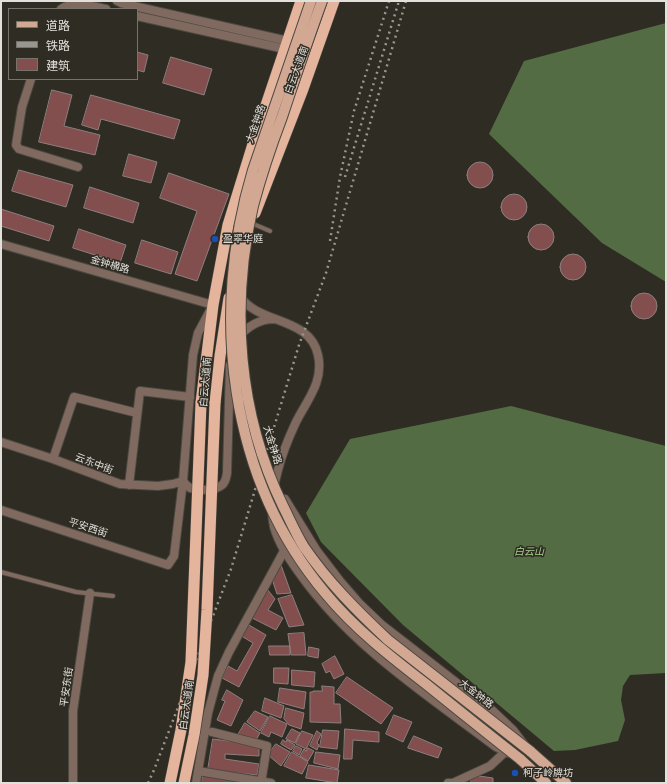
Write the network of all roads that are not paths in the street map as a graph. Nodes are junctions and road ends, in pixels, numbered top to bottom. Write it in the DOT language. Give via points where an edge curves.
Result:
graph roads {
  1 [pos="117,1"];
  2 [pos="302,1"];
  3 [pos="311,1"];
  4 [pos="322,1"];
  5 [pos="334,1"];
  6 [pos="62,8"];
  7 [pos="101,8"];
  8 [pos="138,16"];
  9 [pos="286,45"];
  10 [pos="31,80"];
  11 [pos="78,167"];
  12 [pos="251,224"];
  13 [pos="270,231"];
  14 [pos="1,244"];
  15 [pos="234,279"];
  16 [pos="213,305"];
  17 [pos="277,319"];
  18 [pos="231,345"];
  19 [pos="190,397"];
  20 [pos="137,413"];
  21 [pos="1,442"];
  22 [pos="52,459"];
  23 [pos="277,472"];
  24 [pos="183,481"];
  25 [pos="129,485"];
  26 [pos="1,510"];
  27 [pos="284,551"];
  28 [pos="1,572"];
  29 [pos="90,594"];
  30 [pos="113,596"];
  31 [pos="212,732"];
  32 [pos="530,751"];
  33 [pos="505,752"];
  34 [pos="520,759"];
  35 [pos="198,771"];
  36 [pos="261,782"];
  37 [pos="73,783"];
  38 [pos="170,783"];
  39 [pos="184,783"];
  40 [pos="196,783"];
  41 [pos="271,783"];
  42 [pos="448,783"];
  43 [pos="453,783"];
  44 [pos="546,783"];
  45 [pos="566,783"];
  1 -- 9 [label="street"];
  2 -- 9 [label="highway, 白云大道南"];
  3 -- 34 [label="main road, 大金钟路, bridge" via="253,170 235,250 231,299 232,351 236,392 248,444 264,492 282,529 294,551 326,594 380,648"];
  4 -- 32 [label="main road, 大金钟路, bridge" via="264,167 246,245 240,310 242,351 244,378 261,453 274,487 303,545 334,587 388,640"];
  5 -- 12 [label="highway, 白云大道南"];
  6 -- 7 [label="street" via="68,4 78,3"];
  8 -- 9 [label="street"];
  9 -- 16 [label="highway, 白云大道南" via="231,214"];
  10 -- 11 [label="street" via="22,107 16,144 19,150"];
  12 -- 13 [label="lane"];
  12 -- 15 [label="highway, 白云大道南"];
  14 -- 16 [label="street, 金钟横路"];
  15 -- 17 [label="street" via="236,290 248,306"];
  15 -- 18 [label="street"];
  15 -- 39 [label="highway, 白云大道南, bridge" via="223,336 215,402 203,675"];
  16 -- 19 [label="street" via="195,344"];
  16 -- 38 [label="highway, 白云大道南, bridge" via="201,403 191,662"];
  17 -- 18 [label="street" via="258,322"];
  17 -- 23 [label="street" via="300,329 310,338 318,355 319,375 313,393 296,422"];
  18 -- 24 [label="street" via="226,480 216,488 206,489 191,488"];
  19 -- 20 [label="street" via="140,392"];
  19 -- 24 [label="street"];
  20 -- 22 [label="street" via="74,397"];
  20 -- 25 [label="street"];
  21 -- 22 [label="street, 云东中街"];
  22 -- 25 [label="street, 云东中街"];
  23 -- 27 [label="street" via="272,505 274,526"];
  23 -- 32 [label="street" via="278,483 286,502 303,530 335,575 360,604 382,625 493,711"];
  24 -- 25 [label="street, 云东中街" via="158,486"];
  24 -- 26 [label="street, 平安西街" via="174,556 168,565"];
  27 -- 33 [label="street" via="333,616 360,641 400,675"];
  27 -- 35 [label="street" via="218,676 208,713"];
  28 -- 29 [label="lane"];
  29 -- 30 [label="lane"];
  29 -- 37 [label="street, 平安东街" via="74,711"];
  31 -- 36 [label="street" via="266,746"];
  32 -- 45 [label="main road, 大金钟路"];
  33 -- 34 [label="street"];
  33 -- 43 [label="street" via="490,766"];
  34 -- 44 [label="main road, 大金钟路"];
  35 -- 36 [label="street"];
  35 -- 40 [label="street"];
  36 -- 41 [label="street"];
  42 -- 43 [label="street"];
}
